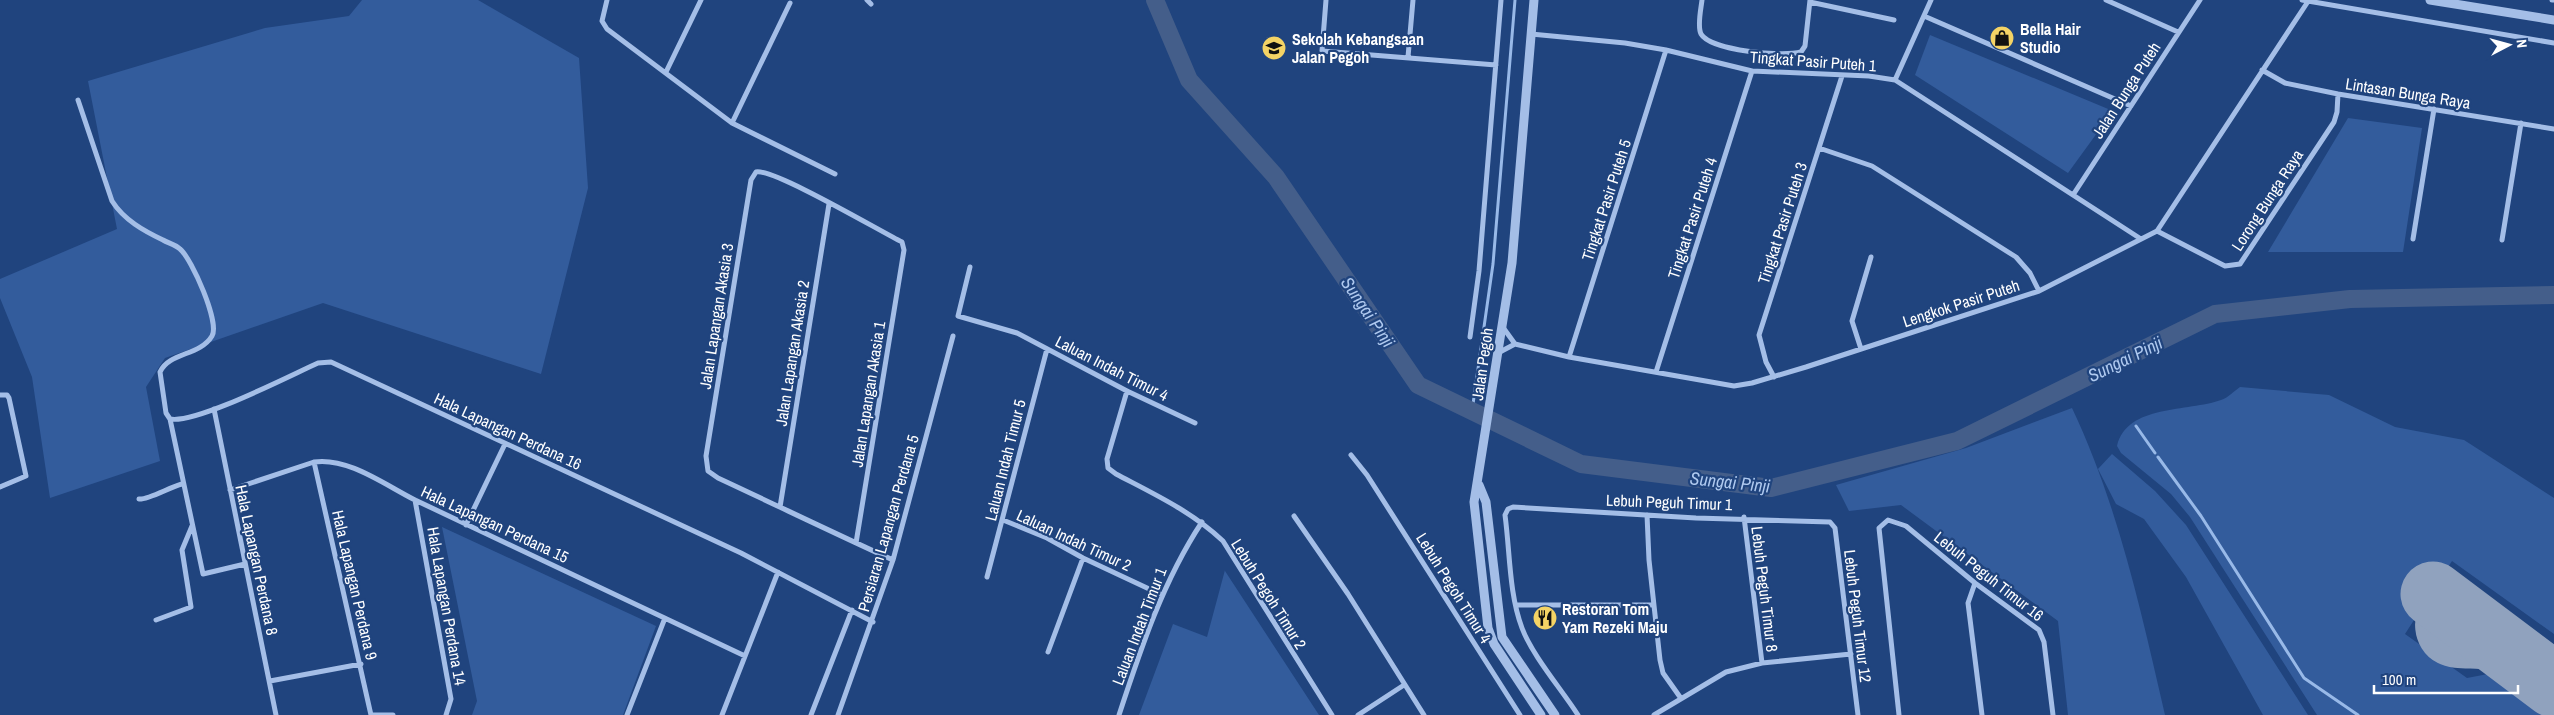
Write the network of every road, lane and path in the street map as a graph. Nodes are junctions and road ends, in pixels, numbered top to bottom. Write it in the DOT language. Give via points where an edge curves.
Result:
graph roads {
  1 [pos="608,0"];
  2 [pos="702,0"];
  3 [pos="1326,0"];
  4 [pos="1413,0"];
  5 [pos="1501,0"];
  6 [pos="1534,0"];
  7 [pos="1702,0"];
  8 [pos="1931,0"];
  9 [pos="2106,0"];
  10 [pos="2200,0"];
  11 [pos="2430,0"];
  12 [pos="1810,1"];
  13 [pos="2304,1"];
  14 [pos="790,3"];
  15 [pos="2463,3"];
  16 [pos="1924,16"];
  17 [pos="1894,20"];
  18 [pos="2554,20"];
  19 [pos="2178,32"];
  20 [pos="1531,34"];
  21 [pos="2554,43"];
  22 [pos="1666,50"];
  23 [pos="1408,57"];
  24 [pos="1496,65"];
  25 [pos="2262,70"];
  26 [pos="1752,71"];
  27 [pos="666,72"];
  28 [pos="1842,76"];
  29 [pos="1895,80"];
  30 [pos="2338,94"];
  31 [pos="78,100"];
  32 [pos="2131,106"];
  33 [pos="2434,109"];
  34 [pos="732,123"];
  35 [pos="2521,123"];
  36 [pos="2554,129"];
  37 [pos="1819,148"];
  38 [pos="835,174"];
  39 [pos="2073,195"];
  40 [pos="829,204"];
  41 [pos="2157,231"];
  42 [pos="2141,238"];
  43 [pos="2413,239"];
  44 [pos="2502,240"];
  45 [pos="1871,256"];
  46 [pos="970,267"];
  47 [pos="2039,292"];
  48 [pos="1502,326"];
  49 [pos="952,336"];
  50 [pos="1470,337"];
  51 [pos="1515,344"];
  52 [pos="1047,349"];
  53 [pos="1861,349"];
  54 [pos="1498,354"];
  55 [pos="1569,357"];
  56 [pos="1656,372"];
  57 [pos="1774,377"];
  58 [pos="1127,391"];
  59 [pos="0,395"];
  60 [pos="214,409"];
  61 [pos="170,419"];
  62 [pos="1195,423"];
  63 [pos="505,444"];
  64 [pos="1351,455"];
  65 [pos="314,462"];
  66 [pos="182,484"];
  67 [pos="1479,485"];
  68 [pos="0,487"];
  69 [pos="230,490"];
  70 [pos="139,499"];
  71 [pos="415,500"];
  72 [pos="780,507"];
  73 [pos="1647,515"];
  74 [pos="1294,516"];
  75 [pos="1744,517"];
  76 [pos="1003,520"];
  77 [pos="1202,522"];
  78 [pos="1830,522"];
  79 [pos="466,525"];
  80 [pos="193,526"];
  81 [pos="1879,528"];
  82 [pos="856,543"];
  83 [pos="1083,558"];
  84 [pos="893,560"];
  85 [pos="245,564"];
  86 [pos="778,572"];
  87 [pos="987,577"];
  88 [pos="1975,583"];
  89 [pos="1162,595"];
  90 [pos="1516,605"];
  91 [pos="1654,605"];
  92 [pos="852,610"];
  93 [pos="665,618"];
  94 [pos="156,620"];
  95 [pos="873,622"];
  96 [pos="1048,652"];
  97 [pos="1851,654"];
  98 [pos="745,656"];
  99 [pos="1762,663"];
  100 [pos="361,664"];
  101 [pos="270,681"];
  102 [pos="1404,685"];
  103 [pos="1680,697"];
  104 [pos="1554,714"];
  105 [pos="276,715"];
  106 [pos="371,715"];
  107 [pos="393,715"];
  108 [pos="446,715"];
  109 [pos="627,715"];
  110 [pos="722,715"];
  111 [pos="811,715"];
  112 [pos="838,715"];
  113 [pos="1119,715"];
  114 [pos="1332,715"];
  115 [pos="1358,715"];
  116 [pos="1424,715"];
  117 [pos="1520,715"];
  118 [pos="1540,715"];
  119 [pos="1578,715"];
  120 [pos="1654,715"];
  121 [pos="1858,715"];
  122 [pos="1899,715"];
  123 [pos="1982,715"];
  124 [pos="2053,715"];
  1 -- 27 [label="street" via="602,21 607,29"];
  2 -- 27 [label="street"];
  3 -- 23 [label="street" via="1322,51"];
  4 -- 23 [label="street"];
  5 -- 24 [label="street, Jalan Pegoh"];
  6 -- 20 [label="street, Jalan Pegoh"];
  7 -- 12 [label="street" via="1702,36 1717,44 1762,54 1801,52 1805,46"];
  8 -- 16 [label="street"];
  9 -- 19 [label="street"];
  10 -- 19 [label="street, Jalan Bunga Puteh"];
  11 -- 15 [label="street"];
  12 -- 17 [label="street"];
  13 -- 21 [label="street"];
  13 -- 25 [label="street"];
  14 -- 34 [label="street"];
  15 -- 18 [label="street"];
  16 -- 29 [label="street"];
  16 -- 32 [label="street"];
  19 -- 32 [label="street, Jalan Bunga Puteh"];
  20 -- 22 [label="street, Tingkat Pasir Puteh 1"];
  20 -- 48 [label="street, Jalan Pegoh" via="1512,263"];
  22 -- 26 [label="street, Tingkat Pasir Puteh 1"];
  22 -- 55 [label="street, Tingkat Pasir Puteh 5"];
  23 -- 24 [label="street"];
  24 -- 50 [label="street, Jalan Pegoh" via="1479,271"];
  25 -- 30 [label="street, Lintasan Bunga Raya" via="2285,83"];
  25 -- 41 [label="street"];
  26 -- 28 [label="street, Tingkat Pasir Puteh 1"];
  26 -- 56 [label="street, Tingkat Pasir Puteh 4"];
  27 -- 34 [label="street"];
  28 -- 29 [label="street, Tingkat Pasir Puteh 1"];
  28 -- 37 [label="street, Tingkat Pasir Puteh 3"];
  29 -- 39 [label="street, Tingkat Pasir Puteh 1"];
  30 -- 33 [label="street, Lintasan Bunga Raya"];
  30 -- 41 [label="street, Lorong Bunga Raya" via="2338,112 2334,122 2240,264 2225,266"];
  31 -- 61 [label="street" via="112,202 119,212 144,231 181,250 209,303 213,335 196,350 165,363 160,372 166,413"];
  32 -- 39 [label="street, Jalan Bunga Puteh"];
  33 -- 35 [label="street, Lintasan Bunga Raya"];
  33 -- 43 [label="street"];
  34 -- 38 [label="street"];
  35 -- 36 [label="street, Lintasan Bunga Raya"];
  35 -- 44 [label="street"];
  37 -- 47 [label="street" via="1872,166 2016,257 2030,273"];
  37 -- 57 [label="street, Tingkat Pasir Puteh 3" via="1759,335"];
  39 -- 42 [label="street, Tingkat Pasir Puteh 1"];
  40 -- 72 [label="street, Jalan Lapangan Akasia 2"];
  40 -- 72 [label="street, Jalan Lapangan Akasia 3" via="762,170 756,172 751,180 706,456 708,471 718,478"];
  40 -- 82 [label="street, Jalan Lapangan Akasia 1" via="902,242 904,250"];
  41 -- 42 [label="street, Lengkok Pasir Puteh"];
  42 -- 47 [label="street, Lengkok Pasir Puteh"];
  45 -- 53 [label="street" via="1852,321"];
  46 -- 52 [label="street, Laluan Indah Timur 4" via="958,316 1017,334"];
  47 -- 53 [label="street, Lengkok Pasir Puteh"];
  48 -- 51 [label="street"];
  48 -- 54 [label="street, Jalan Pegoh"];
  49 -- 84 [label="street, Persiaran Lapangan Perdana 5"];
  51 -- 54 [label="street"];
  51 -- 55 [label="street, Lengkok Pasir Puteh"];
  52 -- 58 [label="street, Laluan Indah Timur 4"];
  52 -- 76 [label="street, Laluan Indah Timur 5"];
  53 -- 57 [label="street, Lengkok Pasir Puteh"];
  54 -- 67 [label="street, Jalan Pegoh"];
  55 -- 56 [label="street, Lengkok Pasir Puteh"];
  56 -- 57 [label="street, Lengkok Pasir Puteh" via="1734,386"];
  58 -- 62 [label="street, Laluan Indah Timur 4"];
  58 -- 77 [label="street, Lebuh Pegoh Timur 2" via="1107,459 1108,468"];
  59 -- 68 [label="street" via="7,395 26,476"];
  60 -- 61 [label="street, Hala Lapangan Perdana 16" via="177,420"];
  60 -- 63 [label="street, Hala Lapangan Perdana 16" via="318,363 331,362"];
  60 -- 69 [label="street, Hala Lapangan Perdana 8"];
  61 -- 66 [label="street"];
  63 -- 79 [label="street"];
  63 -- 86 [label="street, Hala Lapangan Perdana 16"];
  64 -- 117 [label="street, Lebuh Pegoh Timur 4" via="1367,475"];
  65 -- 69 [label="street, Hala Lapangan Perdana 15"];
  65 -- 71 [label="street, Hala Lapangan Perdana 15" via="327,460 344,466"];
  65 -- 100 [label="street, Hala Lapangan Perdana 9"];
  66 -- 70 [label="street"];
  66 -- 80 [label="street"];
  67 -- 104 [label="street, Jalan Pegoh" via="1486,502 1502,637"];
  67 -- 118 [label="street" via="1474,502 1488,628 1494,644"];
  69 -- 85 [label="street, Hala Lapangan Perdana 8"];
  71 -- 79 [label="street, Hala Lapangan Perdana 15"];
  71 -- 108 [label="street, Hala Lapangan Perdana 14" via="451,699"];
  72 -- 82 [label="street"];
  73 -- 75 [label="street, Lebuh Peguh Timur 1"];
  73 -- 90 [label="street, Lebuh Peguh Timur 1" via="1508,509 1505,515"];
  73 -- 91 [label="street"];
  74 -- 102 [label="street" via="1348,594"];
  75 -- 78 [label="street, Lebuh Peguh Timur 1"];
  75 -- 99 [label="street, Lebuh Peguh Timur 8"];
  76 -- 83 [label="street, Laluan Indah Timur 2" via="1047,538"];
  76 -- 87 [label="street, Laluan Indah Timur 5"];
  77 -- 89 [label="street, Laluan Indah Timur 1"];
  77 -- 114 [label="street, Lebuh Pegoh Timur 2" via="1223,542"];
  78 -- 97 [label="street, Lebuh Peguh Timur 12" via="1835,528"];
  79 -- 93 [label="street, Hala Lapangan Perdana 15"];
  80 -- 85 [label="street" via="203,574"];
  80 -- 94 [label="street" via="182,550 191,607"];
  81 -- 88 [label="street, Lebuh Peguh Timur 16" via="1888,520 1906,526"];
  81 -- 122 [label="street, Lebuh Peguh Timur 12"];
  82 -- 84 [label="street"];
  83 -- 89 [label="street, Laluan Indah Timur 2"];
  83 -- 96 [label="street"];
  84 -- 95 [label="street, Persiaran Lapangan Perdana 5"];
  85 -- 101 [label="street, Hala Lapangan Perdana 8"];
  86 -- 92 [label="street, Hala Lapangan Perdana 16"];
  86 -- 98 [label="street"];
  88 -- 123 [label="street" via="1968,603"];
  88 -- 124 [label="street, Lebuh Peguh Timur 16" via="2039,630 2044,642"];
  89 -- 113 [label="street, Laluan Indah Timur 1"];
  90 -- 91 [label="street"];
  90 -- 119 [label="street" via="1525,635"];
  91 -- 103 [label="street" via="1663,673"];
  92 -- 95 [label="street, Hala Lapangan Perdana 16"];
  92 -- 111 [label="street"];
  93 -- 98 [label="street, Hala Lapangan Perdana 15"];
  93 -- 109 [label="street"];
  95 -- 112 [label="street, Persiaran Lapangan Perdana 5"];
  97 -- 99 [label="street"];
  97 -- 121 [label="street, Lebuh Peguh Timur 12"];
  98 -- 110 [label="street"];
  99 -- 103 [label="street" via="1726,672"];
  100 -- 101 [label="street"];
  100 -- 106 [label="street, Hala Lapangan Perdana 9"];
  101 -- 105 [label="street, Hala Lapangan Perdana 8"];
  102 -- 115 [label="street"];
  102 -- 116 [label="street"];
  103 -- 120 [label="street"];
  106 -- 107 [label="street"];
}
